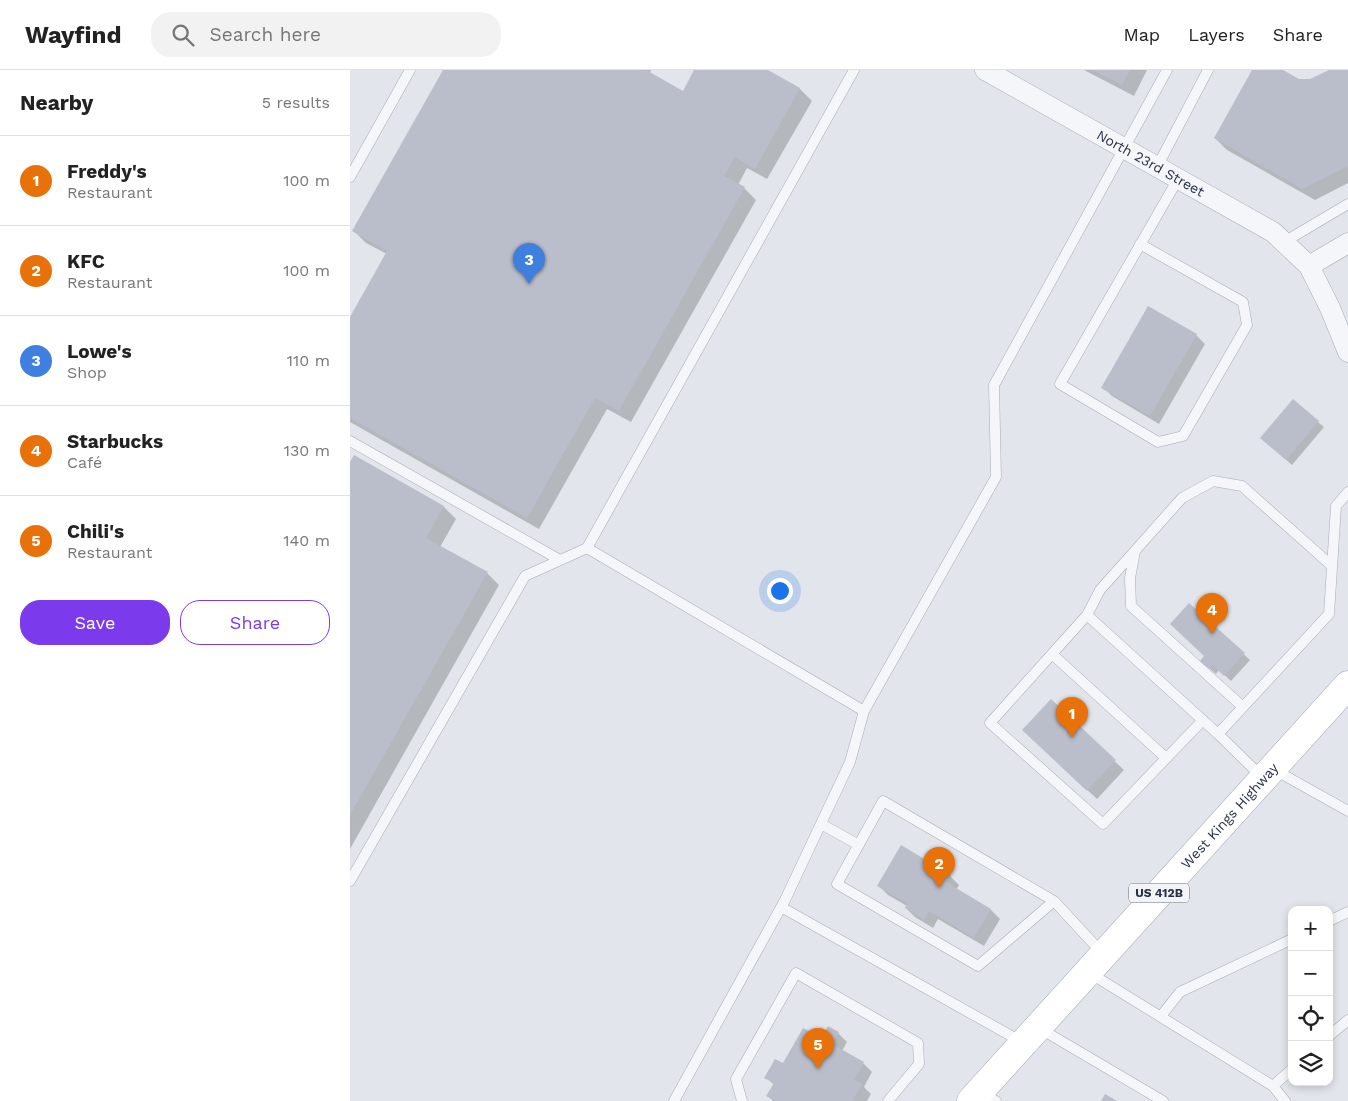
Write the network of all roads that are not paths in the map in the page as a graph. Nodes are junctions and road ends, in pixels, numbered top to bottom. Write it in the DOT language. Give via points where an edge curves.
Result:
graph roads {
  1 [pos="410,70"];
  2 [pos="854,70"];
  3 [pos="985,70"];
  4 [pos="1168,70"];
  5 [pos="1208,70"];
  6 [pos="1125,148"];
  7 [pos="1157,167"];
  8 [pos="350,177"];
  9 [pos="1178,179"];
  10 [pos="1348,204"];
  11 [pos="1284,242"];
  12 [pos="1348,243"];
  13 [pos="1140,244"];
  14 [pos="1309,266"];
  15 [pos="1348,352"];
  16 [pos="350,440"];
  17 [pos="1348,492"];
  18 [pos="587,548"];
  19 [pos="1135,550"];
  20 [pos="560,560"];
  21 [pos="1332,566"];
  22 [pos="1087,615"];
  23 [pos="1052,654"];
  24 [pos="1348,686"];
  25 [pos="1243,707"];
  26 [pos="864,711"];
  27 [pos="1203,720"];
  28 [pos="1218,734"];
  29 [pos="1166,758"];
  30 [pos="1268,773"];
  31 [pos="1348,812"];
  32 [pos="821,824"];
  33 [pos="859,845"];
  34 [pos="350,881"];
  35 [pos="1054,901"];
  36 [pos="781,907"];
  37 [pos="1348,912"];
  38 [pos="1333,919"];
  39 [pos="1288,941"];
  40 [pos="1095,963"];
  41 [pos="1161,1016"];
  42 [pos="1348,1020"];
  43 [pos="1333,1033"];
  44 [pos="1030,1035"];
  45 [pos="1288,1073"];
  46 [pos="1273,1086"];
  47 [pos="982,1098"];
  48 [pos="674,1101"];
  49 [pos="742,1101"];
  50 [pos="888,1101"];
  51 [pos="1163,1101"];
  52 [pos="1285,1101"];
  1 -- 8 [label="lane"];
  2 -- 18 [label="lane"];
  3 -- 6 [label="street, North 23rd Street"];
  4 -- 6 [label="lane"];
  5 -- 7 [label="lane"];
  6 -- 7 [label="street, North 23rd Street"];
  6 -- 26 [label="lane" via="994,385 996,477"];
  7 -- 9 [label="street, North 23rd Street"];
  9 -- 11 [label="street, North 23rd Street"];
  9 -- 13 [label="lane"];
  10 -- 11 [label="lane"];
  11 -- 14 [label="street, North 23rd Street"];
  12 -- 14 [label="street"];
  13 -- 13 [label="lane" via="1060,384 1158,442 1183,436 1246,325 1243,302"];
  14 -- 15 [label="street, North 23rd Street"];
  16 -- 20 [label="lane"];
  17 -- 21 [label="lane" via="1336,506"];
  18 -- 20 [label="lane"];
  18 -- 26 [label="lane"];
  19 -- 21 [label="lane" via="1182,498 1213,480 1242,486"];
  19 -- 22 [label="lane" via="1100,590"];
  19 -- 25 [label="lane" via="1130,578 1131,606"];
  20 -- 34 [label="lane" via="526,576"];
  21 -- 25 [label="lane" via="1329,614"];
  22 -- 23 [label="lane"];
  22 -- 27 [label="lane"];
  23 -- 29 [label="lane"];
  23 -- 29 [label="lane" via="990,723 1103,824"];
  24 -- 30 [label="main road, West Kings Highway / US 412B"];
  25 -- 28 [label="lane"];
  26 -- 32 [label="lane" via="850,762"];
  27 -- 28 [label="lane"];
  27 -- 29 [label="lane"];
  28 -- 30 [label="lane"];
  30 -- 31 [label="lane"];
  30 -- 40 [label="main road, West Kings Highway / US 412B"];
  32 -- 33 [label="lane"];
  32 -- 36 [label="lane"];
  33 -- 35 [label="lane" via="883,801"];
  33 -- 35 [label="lane" via="837,884 978,966"];
  35 -- 40 [label="lane"];
  36 -- 44 [label="lane"];
  36 -- 48 [label="lane"];
  37 -- 38 [label="lane"];
  39 -- 41 [label="lane" via="1180,992"];
  40 -- 41 [label="lane"];
  40 -- 44 [label="main road, West Kings Highway / US 412B"];
  41 -- 46 [label="lane"];
  42 -- 43 [label="lane"];
  44 -- 47 [label="main road, West Kings Highway / US 412B"];
  44 -- 51 [label="lane"];
  45 -- 46 [label="lane"];
  46 -- 52 [label="lane"];
  49 -- 50 [label="lane" via="736,1079 796,973 918,1043 919,1064"];
}
